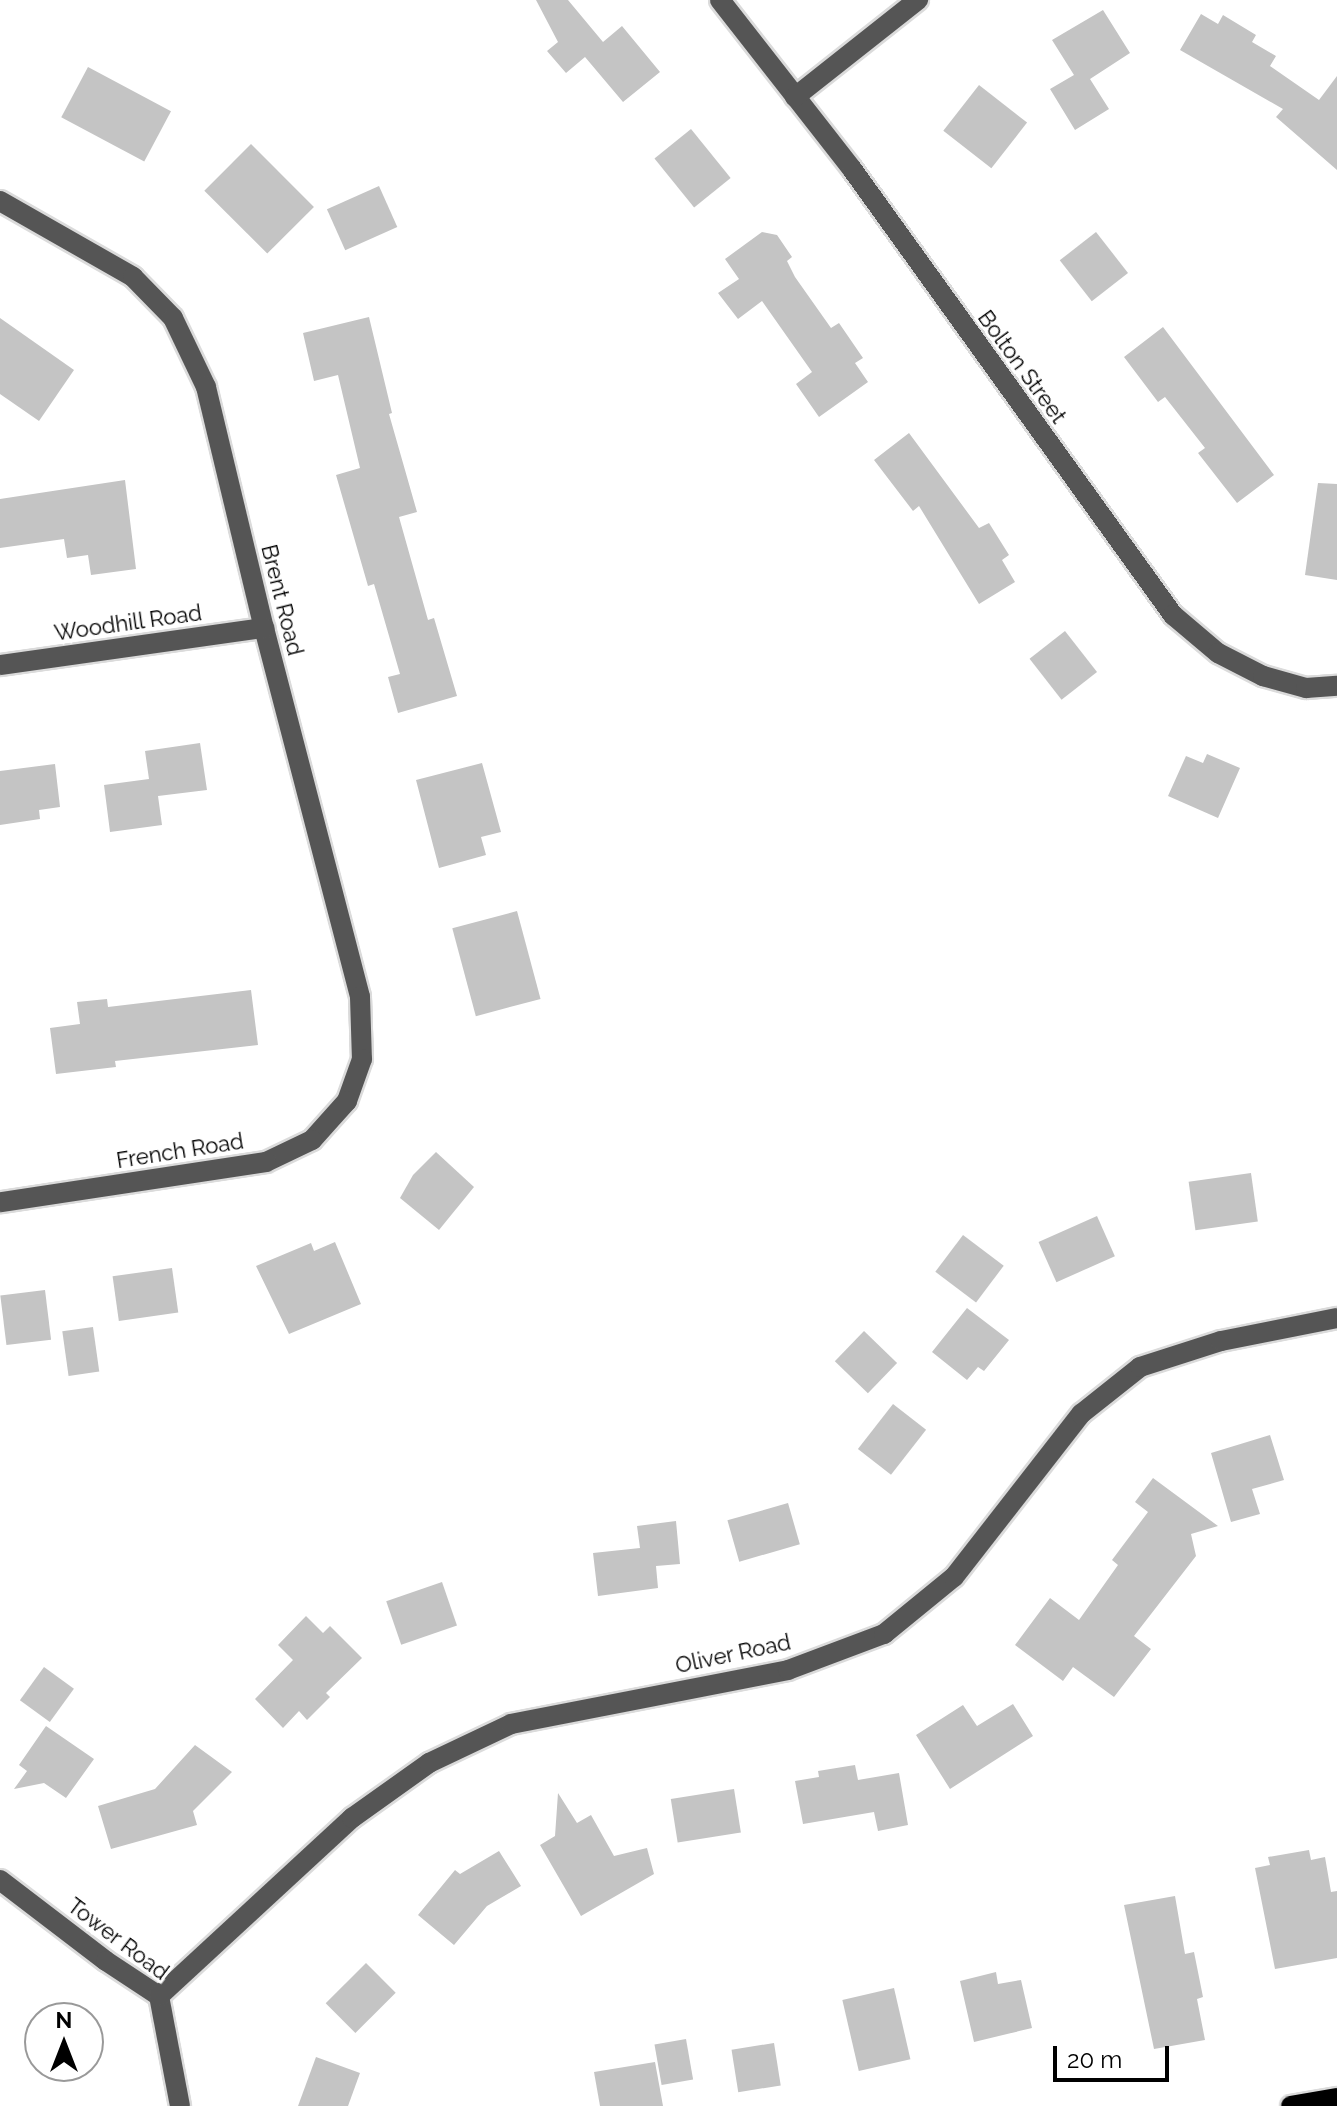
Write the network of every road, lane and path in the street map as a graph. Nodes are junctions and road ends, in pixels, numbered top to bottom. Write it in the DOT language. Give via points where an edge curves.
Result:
graph roads {
  1 [pos="720,0"];
  2 [pos="918,0"];
  3 [pos="795,97"];
  4 [pos="0,201"];
  5 [pos="264,628"];
  6 [pos="0,665"];
  7 [pos="1337,686"];
  8 [pos="347,1101"];
  9 [pos="0,1202"];
  10 [pos="1337,1318"];
  11 [pos="0,1880"];
  12 [pos="159,1996"];
  13 [pos="1337,2098"];
  14 [pos="180,2106"];
  15 [pos="1291,2106"];
  1 -- 3 [label="street, Bolton Street"];
  2 -- 3 [label="street"];
  3 -- 7 [label="street, Bolton Street" via="1173,615 1218,653 1263,676 1306,688"];
  4 -- 5 [label="street, Brent Road" via="133,277 173,318 206,387"];
  5 -- 6 [label="street, Woodhill Road"];
  5 -- 8 [label="street, Brent Road" via="360,997 362,1059"];
  8 -- 9 [label="street, French Road" via="312,1140 266,1162"];
  10 -- 12 [label="street, Oliver Road" via="1221,1341 1140,1367 1081,1414 954,1577 884,1634 788,1670 511,1724 429,1763 352,1818"];
  11 -- 12 [label="street, Tower Road"];
  12 -- 14 [label="street, Tower Road"];
  13 -- 15 [label="main road"];
}
